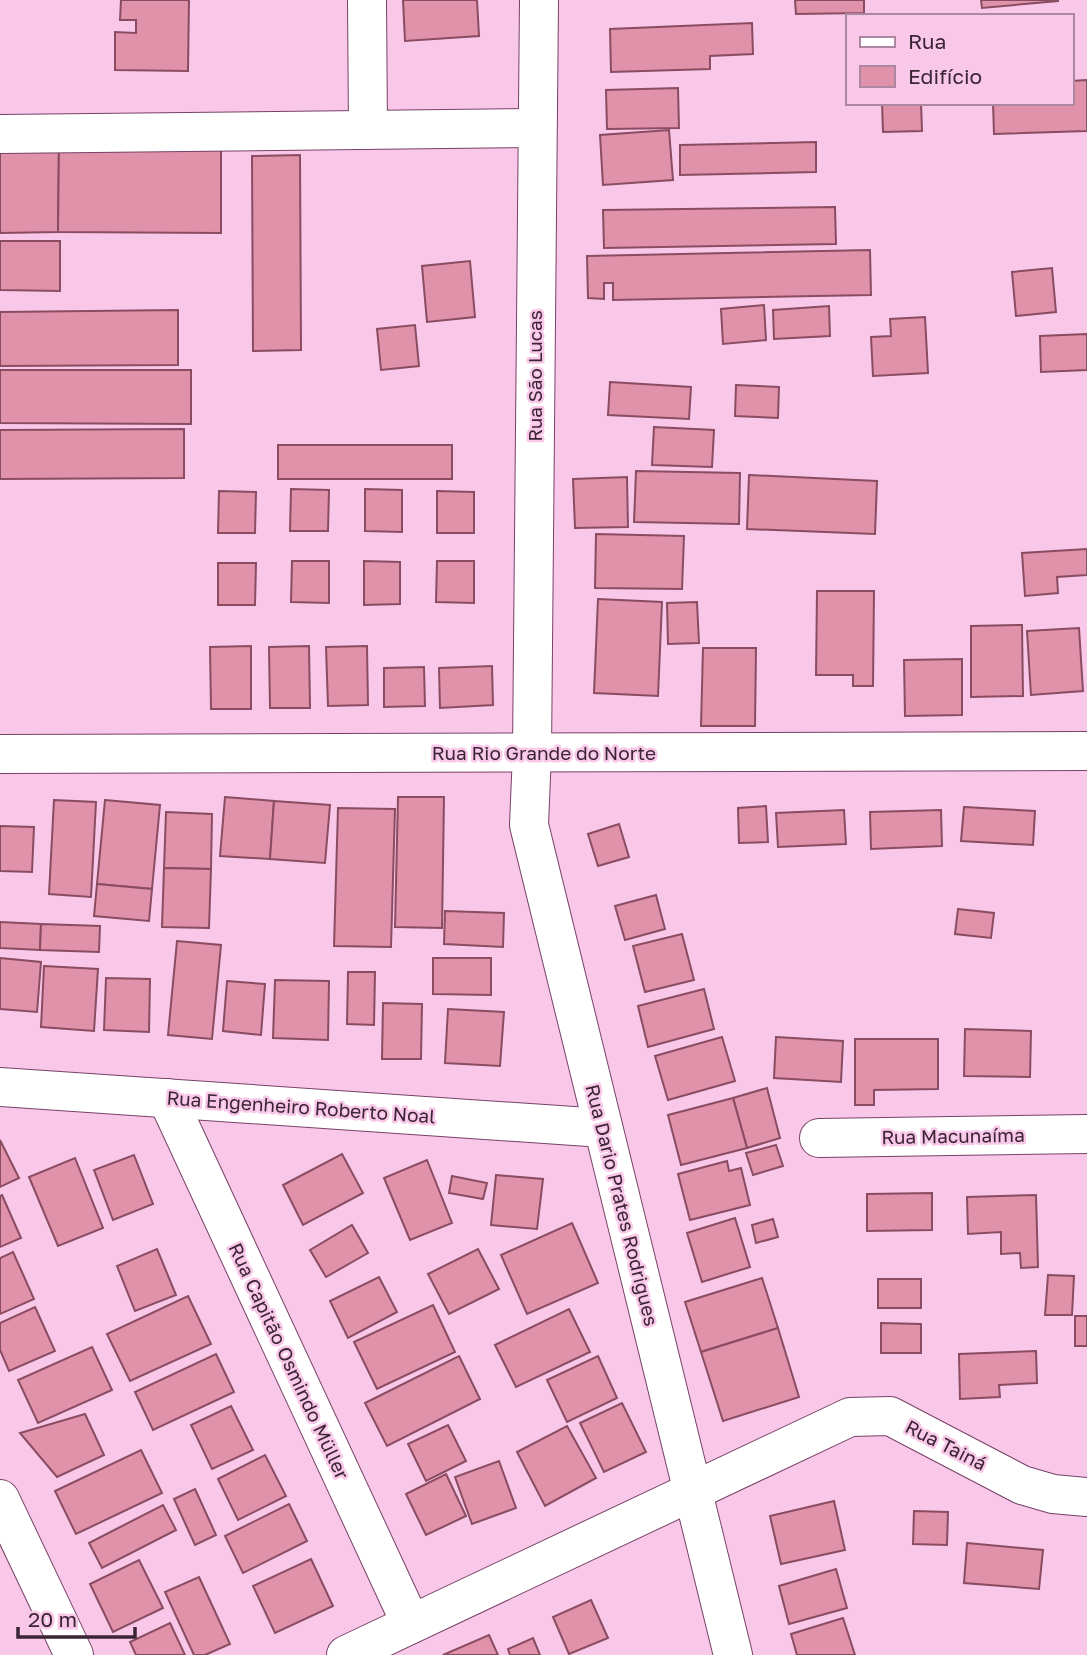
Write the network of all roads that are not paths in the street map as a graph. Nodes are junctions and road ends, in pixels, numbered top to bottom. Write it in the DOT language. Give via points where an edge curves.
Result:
graph roads {
  1 [pos="367,0"];
  2 [pos="539,0"];
  3 [pos="537,128"];
  4 [pos="368,130"];
  5 [pos="0,134"];
  6 [pos="1087,751"];
  7 [pos="532,752"];
  8 [pos="0,754"];
  9 [pos="0,1087"];
  10 [pos="167,1098"];
  11 [pos="603,1128"];
  12 [pos="1087,1134"];
  13 [pos="819,1138"];
  14 [pos="692,1490"];
  15 [pos="1087,1497"];
  16 [pos="0,1499"];
  17 [pos="411,1624"];
  18 [pos="74,1655"];
  19 [pos="346,1655"];
  20 [pos="733,1655"];
  1 -- 4 [label="street"];
  2 -- 3 [label="street, Rua São Lucas"];
  3 -- 4 [label="street"];
  3 -- 7 [label="street, Rua São Lucas"];
  4 -- 5 [label="street"];
  6 -- 7 [label="street, Rua Rio Grande do Norte"];
  7 -- 8 [label="street, Rua Rio Grande do Norte"];
  7 -- 11 [label="street, Rua Dario Prates Rodrigues" via="528,825"];
  9 -- 10 [label="street, Rua Engenheiro Roberto Noal"];
  10 -- 11 [label="street, Rua Engenheiro Roberto Noal"];
  10 -- 17 [label="street, Rua Capitão Osmindo Müller"];
  11 -- 14 [label="street, Rua Dario Prates Rodrigues"];
  12 -- 13 [label="street, Rua Macunaíma"];
  14 -- 15 [label="street, Rua Tainá" via="850,1418 890,1416 1022,1485"];
  14 -- 17 [label="street, Rua Tainá"];
  14 -- 20 [label="street, Rua Dario Prates Rodrigues"];
  16 -- 18 [label="street"];
  17 -- 19 [label="street, Rua Tainá"];
}
